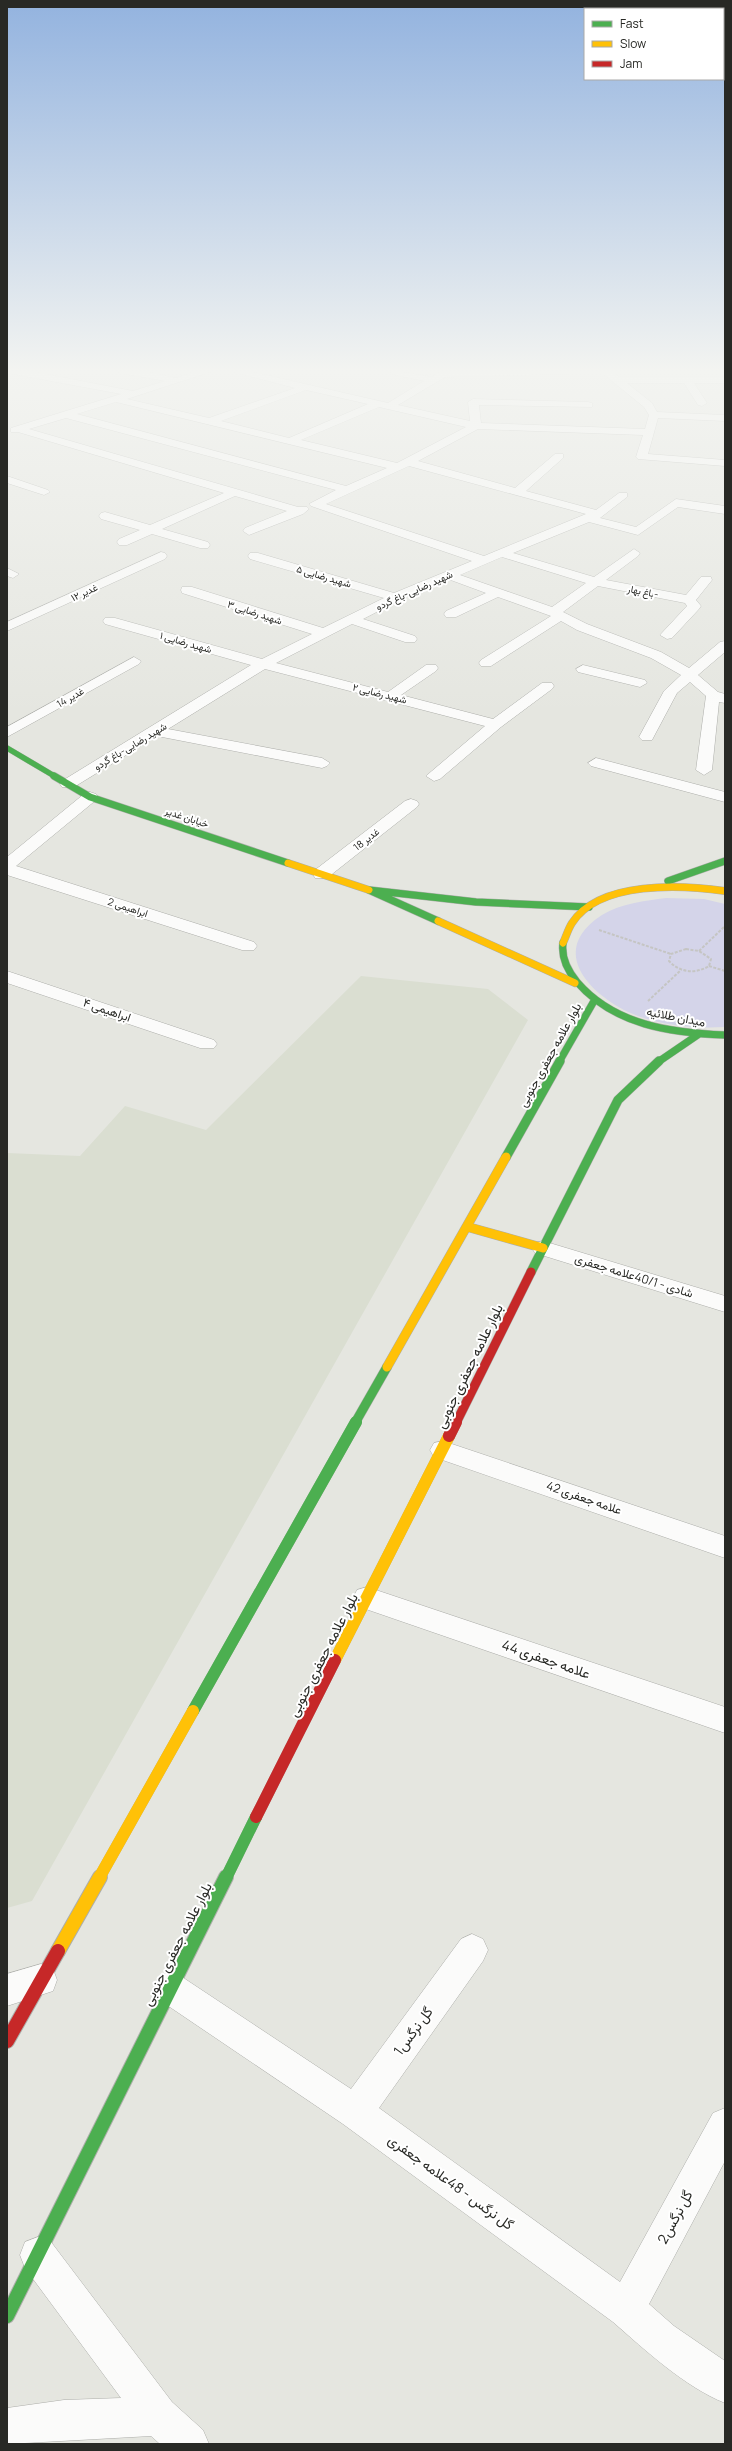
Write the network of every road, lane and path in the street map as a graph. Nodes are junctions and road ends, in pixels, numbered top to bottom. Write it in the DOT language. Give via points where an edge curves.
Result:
graph roads {
  1 [pos="22,484"];
  2 [pos="208,484"];
  3 [pos="328,484"];
  4 [pos="361,484"];
  5 [pos="485,484"];
  6 [pos="526,484"];
  7 [pos="349,490"];
  8 [pos="44,492"];
  9 [pos="234,492"];
  10 [pos="517,492"];
  11 [pos="622,495"];
  12 [pos="315,504"];
  13 [pos="725,510"];
  14 [pos="299,511"];
  15 [pos="105,516"];
  16 [pos="592,516"];
  17 [pos="152,529"];
  18 [pos="249,531"];
  19 [pos="123,542"];
  20 [pos="204,545"];
  21 [pos="501,553"];
  22 [pos="634,553"];
  23 [pos="161,556"];
  24 [pos="254,556"];
  25 [pos="483,560"];
  26 [pos="448,575"];
  27 [pos="706,580"];
  28 [pos="596,582"];
  29 [pos="187,590"];
  30 [pos="498,592"];
  31 [pos="395,597"];
  32 [pos="689,600"];
  33 [pos="451,614"];
  34 [pos="558,614"];
  35 [pos="351,619"];
  36 [pos="110,621"];
  37 [pos="7,627"];
  38 [pos="323,633"];
  39 [pos="667,635"];
  40 [pos="410,639"];
  41 [pos="725,645"];
  42 [pos="635,658"];
  43 [pos="134,660"];
  44 [pos="486,663"];
  45 [pos="263,664"];
  46 [pos="431,668"];
  47 [pos="583,669"];
  48 [pos="689,674"];
  49 [pos="612,676"];
  50 [pos="640,682"];
  51 [pos="547,686"];
  52 [pos="392,696"];
  53 [pos="719,697"];
  54 [pos="496,724"];
  55 [pos="154,731"];
  56 [pos="7,733"];
  57 [pos="647,737"];
  58 [pos="7,748"];
  59 [pos="322,763"];
  60 [pos="596,763"];
  61 [pos="704,770"];
  62 [pos="434,776"];
  63 [pos="68,784"];
  64 [pos="90,797"];
  65 [pos="725,797"];
  66 [pos="412,804"];
  67 [pos="725,861"];
  68 [pos="7,865"];
  69 [pos="7,869"];
  70 [pos="321,874"];
  71 [pos="647,888"];
  72 [pos="369,890"];
  73 [pos="725,891"];
  74 [pos="589,907"];
  75 [pos="601,925"];
  76 [pos="725,926"];
  77 [pos="597,929"];
  78 [pos="593,934"];
  79 [pos="248,946"];
  80 [pos="700,951"];
  81 [pos="671,954"];
  82 [pos="709,966"];
  83 [pos="681,970"];
  84 [pos="725,971"];
  85 [pos="7,977"];
  86 [pos="575,984"];
  87 [pos="594,1001"];
  88 [pos="631,1019"];
  89 [pos="699,1034"];
  90 [pos="725,1035"];
  91 [pos="713,1036"];
  92 [pos="725,1042"];
  93 [pos="207,1044"];
  94 [pos="468,1227"];
  95 [pos="543,1248"];
  96 [pos="725,1304"];
  97 [pos="443,1450"];
  98 [pos="725,1547"];
  99 [pos="367,1598"];
  100 [pos="725,1720"];
  101 [pos="472,1950"];
  102 [pos="41,1980"];
  103 [pos="170,1988"];
  104 [pos="7,1990"];
  105 [pos="7,2041"];
  106 [pos="355,2112"];
  107 [pos="725,2125"];
  108 [pos="38,2255"];
  109 [pos="626,2309"];
  110 [pos="7,2316"];
  111 [pos="725,2384"];
  112 [pos="158,2416"];
  113 [pos="7,2428"];
  114 [pos="189,2444"];
  1 -- 8 [label="street"];
  2 -- 9 [label="street"];
  3 -- 7 [label="street"];
  4 -- 7 [label="street"];
  5 -- 10 [label="street"];
  6 -- 10 [label="street"];
  7 -- 12 [label="street"];
  9 -- 14 [label="street"];
  9 -- 17 [label="street"];
  10 -- 16 [label="street"];
  11 -- 16 [label="street, شهید رضایی-باغ گردو"];
  12 -- 14 [label="street"];
  12 -- 25 [label="street"];
  13 -- 16 [label="street" via="676,502 638,531"];
  14 -- 18 [label="street"];
  15 -- 17 [label="street"];
  16 -- 21 [label="street, شهید رضایی-باغ گردو"];
  17 -- 19 [label="street"];
  17 -- 20 [label="street"];
  21 -- 25 [label="street, شهید رضایی-باغ گردو"];
  21 -- 28 [label="street, باغ بهار-"];
  22 -- 28 [label="street"];
  23 -- 37 [label="street, غدیر ۱۲"];
  24 -- 31 [label="street, شهید رضایی ۵"];
  25 -- 26 [label="street, شهید رضایی-باغ گردو"];
  26 -- 30 [label="street"];
  26 -- 31 [label="street, شهید رضایی-باغ گردو"];
  27 -- 32 [label="street"];
  28 -- 32 [label="street, باغ بهار-"];
  28 -- 34 [label="street"];
  29 -- 38 [label="street, شهید رضایی ۳"];
  30 -- 33 [label="street"];
  30 -- 34 [label="street"];
  31 -- 35 [label="street, شهید رضایی-باغ گردو"];
  32 -- 39 [label="street" via="694,606"];
  34 -- 42 [label="street"];
  34 -- 44 [label="street"];
  35 -- 38 [label="street, شهید رضایی-باغ گردو"];
  35 -- 40 [label="street"];
  36 -- 45 [label="street, شهید رضایی ۱"];
  38 -- 45 [label="street, شهید رضایی-باغ گردو"];
  41 -- 48 [label="street"];
  42 -- 48 [label="street"];
  42 -- 49 [label="street"];
  43 -- 56 [label="street, غدیر 14"];
  45 -- 52 [label="street, شهید رضایی ۲"];
  45 -- 55 [label="street, شهید رضایی-باغ گردو"];
  46 -- 52 [label="street"];
  47 -- 49 [label="street"];
  48 -- 53 [label="street"];
  48 -- 57 [label="street" via="671,691"];
  49 -- 50 [label="street"];
  51 -- 54 [label="street"];
  52 -- 54 [label="street, شهید رضایی ۲"];
  53 -- 61 [label="street"];
  54 -- 62 [label="street"];
  55 -- 59 [label="street"];
  55 -- 63 [label="street, شهید رضایی-باغ گردو"];
  58 -- 63 [label="main road, خیابان غدیر"];
  60 -- 65 [label="street"];
  63 -- 64 [label="main road, خیابان غدیر"];
  64 -- 68 [label="street"];
  64 -- 70 [label="main road, خیابان غدیر"];
  66 -- 70 [label="street, غدیر 18"];
  67 -- 71 [label="main road"];
  69 -- 79 [label="street, ابراهیمی 2"];
  70 -- 72 [label="main road, خیابان غدیر"];
  71 -- 73 [label="main road, میدان طلائیه" via="700,887"];
  71 -- 74 [label="main road, میدان طلائیه" via="615,895"];
  72 -- 74 [label="main road" via="476,902"];
  72 -- 86 [label="main road"];
  74 -- 86 [label="main road, میدان طلائیه" via="566,929 562,956"];
  75 -- 77 [label="path"];
  76 -- 80 [label="path"];
  77 -- 78 [label="path"];
  77 -- 81 [label="path"];
  80 -- 81 [label="path" via="686,949"];
  80 -- 82 [label="path" via="711,959"];
  81 -- 83 [label="path" via="669,961"];
  82 -- 83 [label="path" via="698,971"];
  82 -- 84 [label="path"];
  83 -- 88 [label="path"];
  85 -- 93 [label="street, ابراهیمی ۴"];
  86 -- 87 [label="main road, میدان طلائیه"];
  87 -- 88 [label="main road, میدان طلائیه"];
  87 -- 94 [label="main road, بلوار علامه جعفری جنوبی"];
  88 -- 89 [label="main road, میدان طلائیه" via="660,1028"];
  89 -- 91 [label="main road, میدان طلائیه"];
  89 -- 95 [label="main road, بلوار علامه جعفری جنوبی" via="664,1057 618,1100"];
  90 -- 91 [label="main road, میدان طلائیه"];
  91 -- 92 [label="main road"];
  94 -- 95 [label="main road"];
  94 -- 102 [label="main road, بلوار علامه جعفری جنوبی"];
  95 -- 96 [label="street, شادی - 40/1علامه جعفری"];
  95 -- 97 [label="main road, بلوار علامه جعفری جنوبی"];
  97 -- 98 [label="street, علامه جعفری 42"];
  97 -- 99 [label="main road, بلوار علامه جعفری جنوبی"];
  99 -- 100 [label="street, علامه جعفری 44"];
  99 -- 103 [label="main road, بلوار علامه جعفری جنوبی"];
  101 -- 106 [label="street, 1گل نرگس"];
  102 -- 104 [label="street"];
  102 -- 105 [label="main road, بلوار علامه جعفری جنوبی"];
  103 -- 106 [label="street, گل نرگس - 48علامه جعفری"];
  103 -- 108 [label="main road, بلوار علامه جعفری جنوبی"];
  106 -- 109 [label="street, گل نرگس - 48علامه جعفری"];
  107 -- 109 [label="street, 2گل نرگس"];
  108 -- 110 [label="main road, بلوار علامه جعفری جنوبی"];
  108 -- 112 [label="street"];
  109 -- 111 [label="street, گل نرگس - 48علامه جعفری" via="661,2339"];
  112 -- 113 [label="street" via="64,2420"];
  112 -- 114 [label="street"];
}
